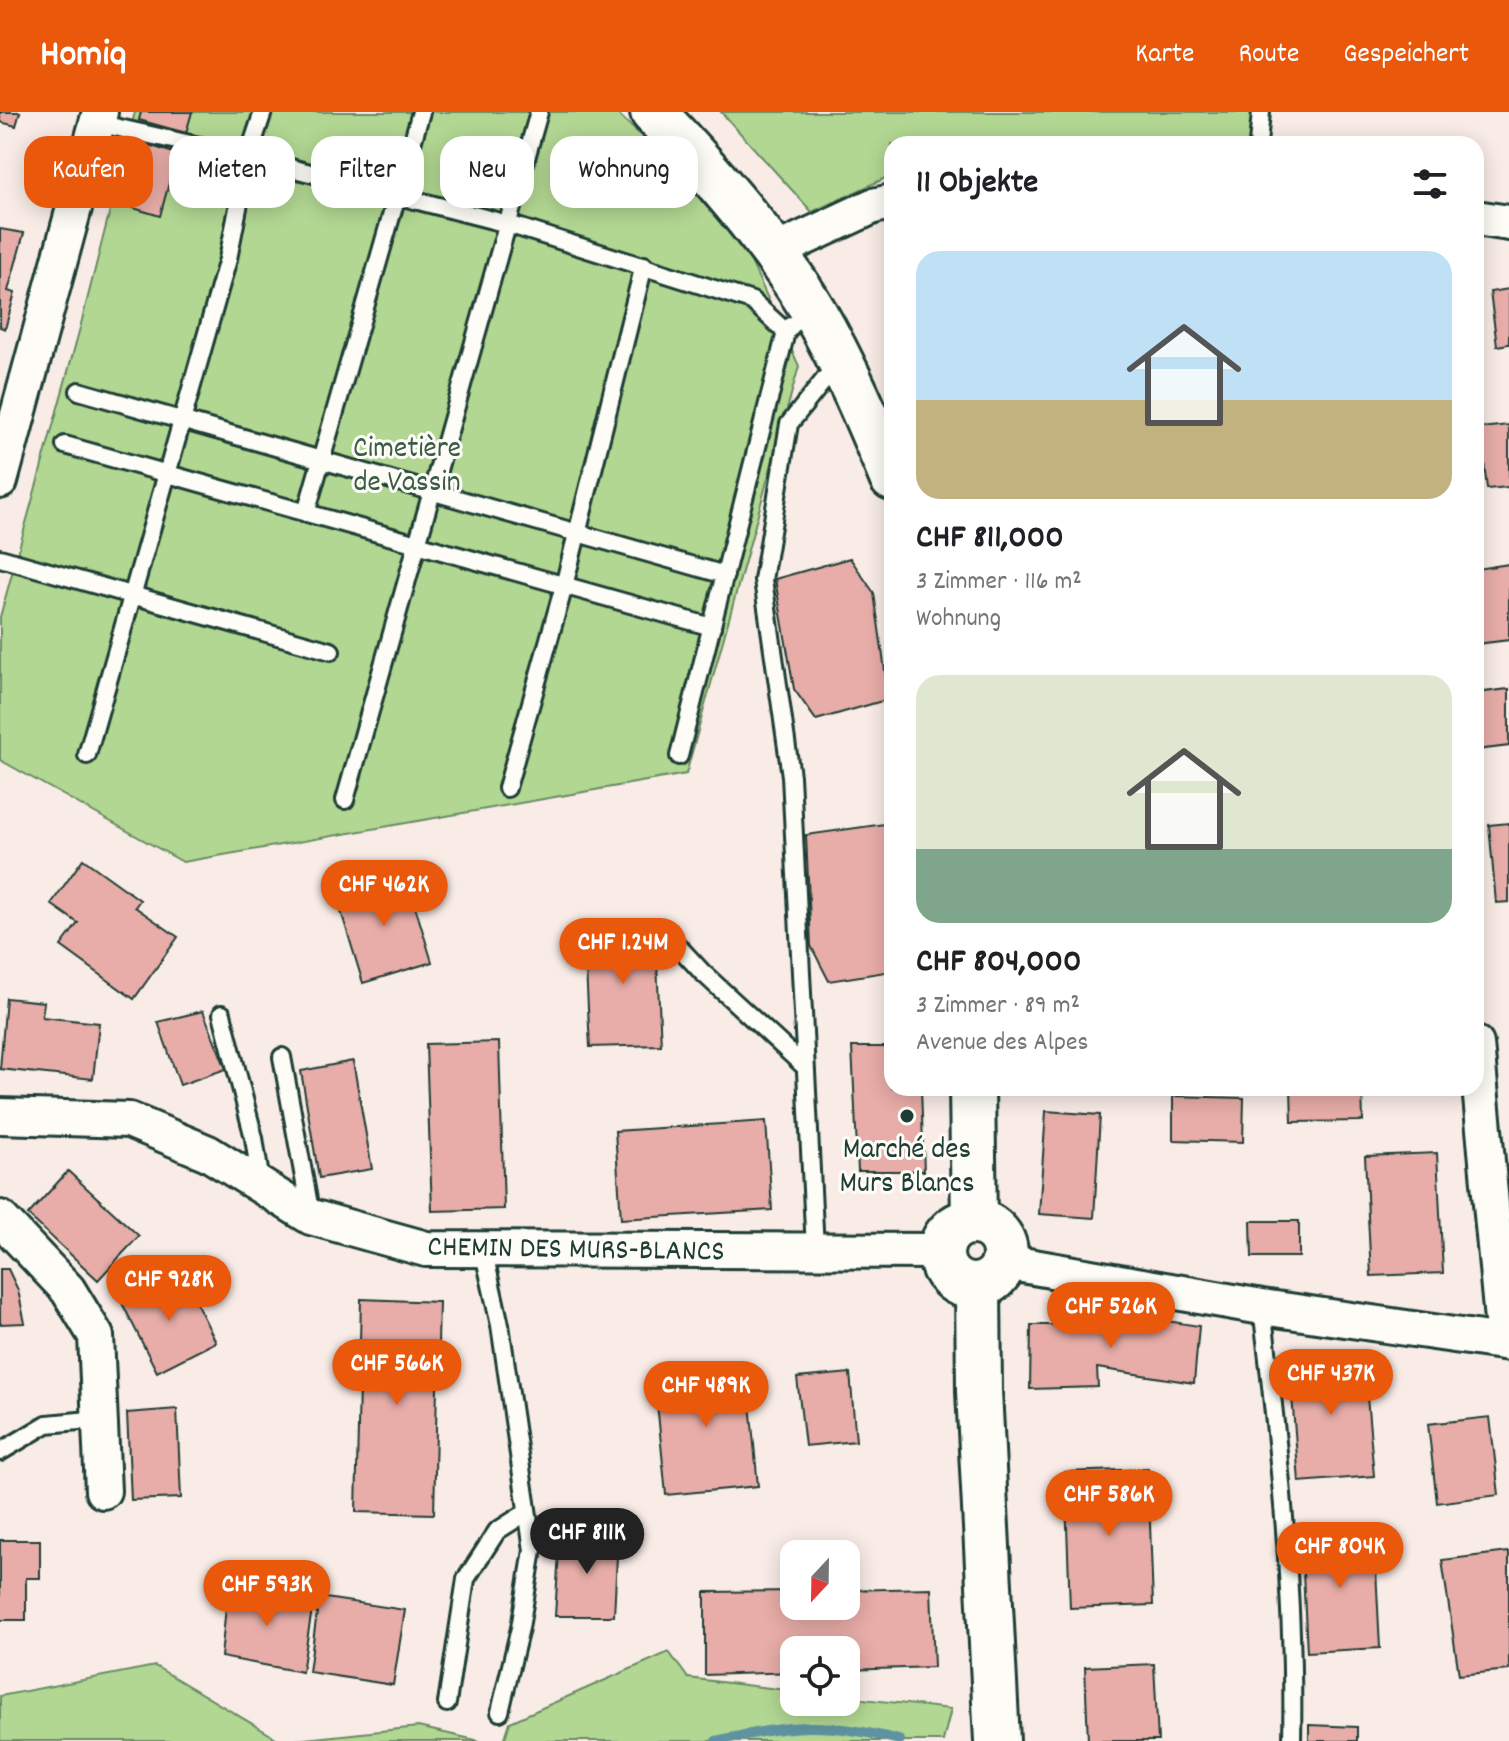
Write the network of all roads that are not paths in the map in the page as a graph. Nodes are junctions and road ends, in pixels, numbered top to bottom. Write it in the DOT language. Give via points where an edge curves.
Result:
graph roads {
  1 [pos="263,112"];
  2 [pos="421,112"];
  3 [pos="539,112"];
  4 [pos="653,112"];
  5 [pos="1261,112"];
  6 [pos="98,118"];
  7 [pos="169,136"];
  8 [pos="255,136"];
  9 [pos="414,136"];
  10 [pos="1259,136"];
  11 [pos="424,202"];
  12 [pos="884,204"];
  13 [pos="238,208"];
  14 [pos="392,208"];
  15 [pos="1484,219"];
  16 [pos="1509,223"];
  17 [pos="508,224"];
  18 [pos="772,253"];
  19 [pos="644,265"];
  20 [pos="800,322"];
  21 [pos="839,361"];
  22 [pos="79,391"];
  23 [pos="183,421"];
  24 [pos="65,445"];
  25 [pos="884,460"];
  26 [pos="323,461"];
  27 [pos="167,474"];
  28 [pos="0,481"];
  29 [pos="432,492"];
  30 [pos="306,513"];
  31 [pos="578,534"];
  32 [pos="416,544"];
  33 [pos="0,558"];
  34 [pos="725,575"];
  35 [pos="564,586"];
  36 [pos="132,597"];
  37 [pos="712,627"];
  38 [pos="331,651"];
  39 [pos="87,755"];
  40 [pos="679,756"];
  41 [pos="507,788"];
  42 [pos="345,800"];
  43 [pos="663,930"];
  44 [pos="222,1014"];
  45 [pos="282,1057"];
  46 [pos="803,1065"];
  47 [pos="972,1096"];
  48 [pos="1481,1096"];
  49 [pos="0,1116"];
  50 [pos="261,1186"];
  51 [pos="311,1217"];
  52 [pos="0,1218"];
  53 [pos="974,1222"];
  54 [pos="483,1249"];
  55 [pos="815,1249"];
  56 [pos="941,1251"];
  57 [pos="992,1274"];
  58 [pos="1262,1307"];
  59 [pos="1506,1343"];
  60 [pos="100,1419"];
  61 [pos="0,1452"];
  62 [pos="103,1491"];
  63 [pos="527,1512"];
  64 [pos="447,1703"];
  65 [pos="500,1712"];
  66 [pos="997,1741"];
  67 [pos="1292,1741"];
  1 -- 8 [label="lane"];
  2 -- 9 [label="lane"];
  3 -- 17 [label="lane"];
  4 -- 18 [label="street" via="692,152"];
  5 -- 10 [label="lane"];
  6 -- 7 [label="lane"];
  6 -- 28 [label="street"];
  11 -- 17 [label="lane"];
  12 -- 18 [label="street"];
  13 -- 23 [label="lane"];
  14 -- 26 [label="lane"];
  15 -- 16 [label="street"];
  17 -- 19 [label="lane"];
  17 -- 29 [label="lane"];
  18 -- 20 [label="street"];
  19 -- 20 [label="lane"];
  19 -- 31 [label="lane"];
  20 -- 21 [label="street"];
  20 -- 34 [label="lane"];
  21 -- 25 [label="street"];
  21 -- 46 [label="lane" via="789,424 763,580 791,776"];
  22 -- 23 [label="lane"];
  23 -- 26 [label="lane"];
  23 -- 27 [label="lane"];
  24 -- 27 [label="lane"];
  26 -- 29 [label="lane"];
  26 -- 30 [label="lane"];
  27 -- 30 [label="lane"];
  27 -- 36 [label="lane"];
  29 -- 31 [label="lane"];
  29 -- 32 [label="lane"];
  30 -- 32 [label="lane"];
  31 -- 34 [label="lane"];
  31 -- 35 [label="lane"];
  32 -- 35 [label="lane"];
  32 -- 42 [label="lane"];
  33 -- 36 [label="lane"];
  34 -- 37 [label="lane"];
  35 -- 37 [label="lane"];
  35 -- 41 [label="lane"];
  36 -- 38 [label="lane"];
  36 -- 39 [label="lane"];
  37 -- 40 [label="lane"];
  43 -- 46 [label="lane"];
  44 -- 50 [label="lane"];
  45 -- 51 [label="lane"];
  46 -- 55 [label="lane"];
  47 -- 53 [label="street"];
  48 -- 59 [label="street"];
  49 -- 50 [label="street, CHEMIN DES MURS-BLANCS" via="129,1120 208,1153"];
  50 -- 51 [label="street, CHEMIN DES MURS-BLANCS"];
  51 -- 54 [label="street, CHEMIN DES MURS-BLANCS" via="426,1249"];
  52 -- 60 [label="street" via="68,1290 96,1336"];
  53 -- 56 [label="street" via="956,1227"];
  53 -- 57 [label="street" via="1002,1239"];
  54 -- 55 [label="street, CHEMIN DES MURS-BLANCS"];
  54 -- 63 [label="lane" via="500,1325"];
  55 -- 56 [label="street, CHEMIN DES MURS-BLANCS"];
  56 -- 57 [label="street" via="947,1273 967,1285"];
  57 -- 58 [label="street"];
  57 -- 66 [label="street" via="979,1391"];
  58 -- 59 [label="street"];
  58 -- 67 [label="lane" via="1287,1527 1294,1647"];
  60 -- 61 [label="lane" via="47,1424"];
  60 -- 62 [label="street"];
  63 -- 64 [label="lane" via="497,1531 466,1579"];
  63 -- 65 [label="lane" via="533,1550"];
}
